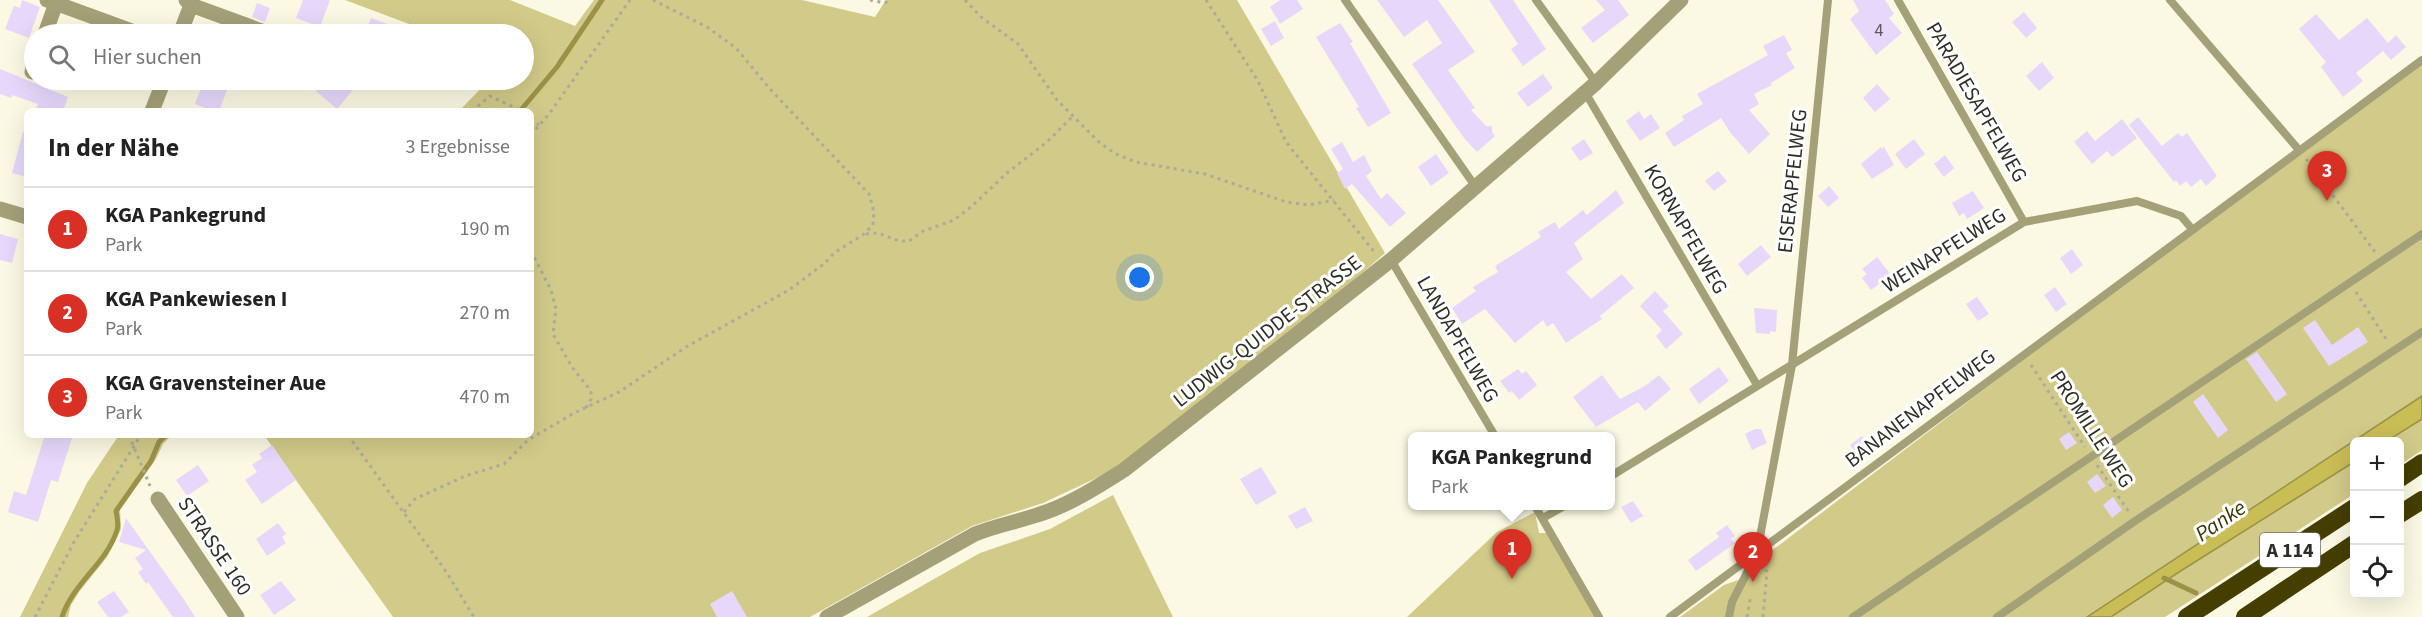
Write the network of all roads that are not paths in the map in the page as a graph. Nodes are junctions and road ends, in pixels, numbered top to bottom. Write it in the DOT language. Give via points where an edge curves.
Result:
graph roads {
  1 [pos="1345,0"];
  2 [pos="1536,0"];
  3 [pos="1681,0"];
  4 [pos="1828,0"];
  5 [pos="1898,0"];
  6 [pos="2170,0"];
  7 [pos="52,2"];
  8 [pos="189,3"];
  9 [pos="47,24"];
  10 [pos="112,24"];
  11 [pos="183,24"];
  12 [pos="244,24"];
  13 [pos="2422,60"];
  14 [pos="1590,87"];
  15 [pos="160,90"];
  16 [pos="153,108"];
  17 [pos="2299,150"];
  18 [pos="1475,186"];
  19 [pos="0,209"];
  20 [pos="24,216"];
  21 [pos="2024,222"];
  22 [pos="2192,229"];
  23 [pos="2422,234"];
  24 [pos="1388,263"];
  25 [pos="2422,332"];
  26 [pos="1792,365"];
  27 [pos="1757,385"];
  28 [pos="1493,432"];
  29 [pos="2422,463"];
  30 [pos="1615,474"];
  31 [pos="2404,475"];
  32 [pos="158,499"];
  33 [pos="2422,500"];
  34 [pos="1538,510"];
  35 [pos="1557,510"];
  36 [pos="2350,510"];
  37 [pos="2404,511"];
  38 [pos="1543,518"];
  39 [pos="2353,545"];
  40 [pos="1757,553"];
  41 [pos="2251,613"];
  42 [pos="2191,614"];
  43 [pos="237,617"];
  44 [pos="827,617"];
  45 [pos="1599,617"];
  46 [pos="1670,617"];
  47 [pos="1728,617"];
  48 [pos="1853,617"];
  49 [pos="1996,617"];
  1 -- 18 [label="lane"];
  2 -- 14 [label="lane, KORNAPFELWEG"];
  3 -- 14 [label="street, LUDWIG-QUIDDE-STRASSE"];
  4 -- 26 [label="lane, EISERAPFELWEG"];
  5 -- 21 [label="lane, PARADIESAPFELWEG"];
  6 -- 17 [label="lane"];
  7 -- 9 [label="street"];
  7 -- 10 [label="street"];
  8 -- 11 [label="street"];
  8 -- 12 [label="street"];
  13 -- 17 [label="lane"];
  14 -- 18 [label="street, LUDWIG-QUIDDE-STRASSE"];
  14 -- 27 [label="lane, KORNAPFELWEG"];
  15 -- 16 [label="street"];
  17 -- 22 [label="lane"];
  18 -- 24 [label="street, LUDWIG-QUIDDE-STRASSE"];
  19 -- 20 [label="street"];
  21 -- 22 [label="lane, WEINAPFELWEG" via="2137,201 2181,216"];
  21 -- 26 [label="lane, WEINAPFELWEG"];
  22 -- 40 [label="lane, BANANENAPFELWEG"];
  23 -- 48 [label="lane"];
  24 -- 28 [label="lane, LANDAPFELWEG"];
  24 -- 44 [label="street, LUDWIG-QUIDDE-STRASSE" via="1124,470 1084,495 1039,515 975,534"];
  25 -- 49 [label="lane"];
  26 -- 27 [label="lane, WEINAPFELWEG"];
  26 -- 40 [label="lane, EISERAPFELWEG"];
  27 -- 30 [label="lane, WEINAPFELWEG"];
  29 -- 31 [label="highway"];
  32 -- 43 [label="street, STRASSE 160"];
  33 -- 37 [label="highway"];
  34 -- 38 [label="lane"];
  35 -- 38 [label="lane"];
  36 -- 42 [label="highway, A 114"];
  38 -- 45 [label="lane"];
  39 -- 41 [label="highway, A 114"];
  40 -- 46 [label="lane, BANANENAPFELWEG"];
  40 -- 47 [label="lane"];
}
